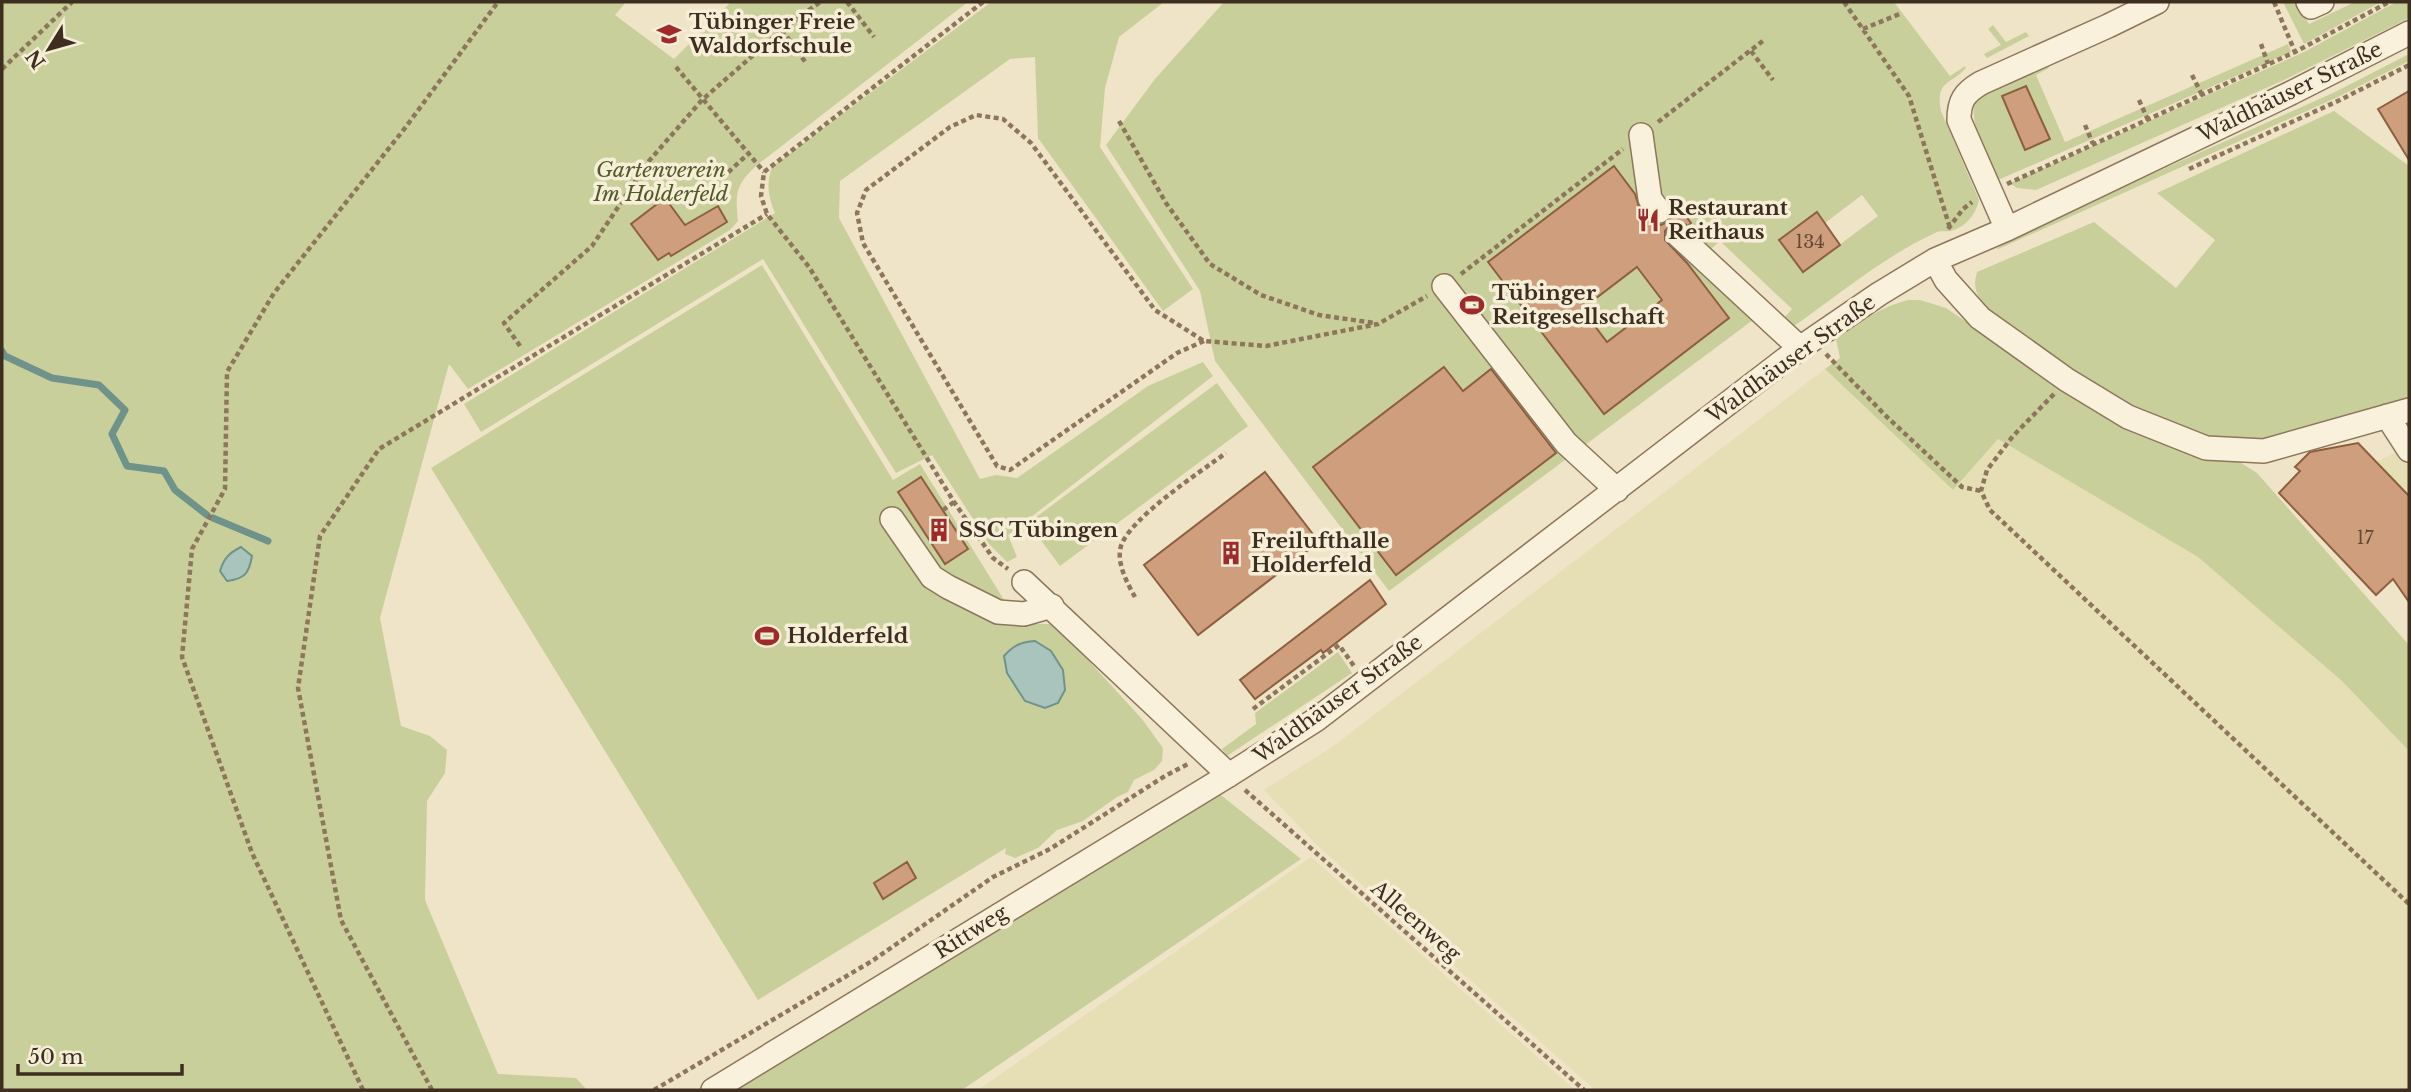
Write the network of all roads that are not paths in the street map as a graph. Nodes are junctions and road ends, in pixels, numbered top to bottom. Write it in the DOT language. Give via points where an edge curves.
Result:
graph roads {
  1 [pos="2157,2"];
  2 [pos="2308,2"];
  3 [pos="2322,2"];
  4 [pos="2409,33"];
  5 [pos="1642,135"];
  6 [pos="1659,211"];
  7 [pos="2007,229"];
  8 [pos="1678,235"];
  9 [pos="1936,260"];
  10 [pos="1444,286"];
  11 [pos="1806,344"];
  12 [pos="2409,410"];
  13 [pos="2387,416"];
  14 [pos="2409,450"];
  15 [pos="1617,490"];
  16 [pos="892,519"];
  17 [pos="1024,582"];
  18 [pos="1052,606"];
  19 [pos="1229,775"];
  20 [pos="713,1090"];
  1 -- 7 [label="street" via="1966,92 1959,105 1959,120"];
  2 -- 3 [label="street" via="2311,7"];
  4 -- 7 [label="street, Waldhäuser Straße"];
  5 -- 6 [label="street" via="1650,199"];
  7 -- 9 [label="street, Waldhäuser Straße"];
  8 -- 11 [label="street"];
  9 -- 11 [label="street, Waldhäuser Straße"];
  9 -- 13 [label="street" via="1946,280 1980,318 2067,380 2128,417 2206,448 2264,451"];
  10 -- 15 [label="street" via="1566,443"];
  11 -- 15 [label="street, Waldhäuser Straße"];
  12 -- 13 [label="street"];
  13 -- 14 [label="street"];
  15 -- 19 [label="street, Waldhäuser Straße" via="1317,719"];
  16 -- 18 [label="street" via="932,577 948,587 998,612 1024,614"];
  17 -- 18 [label="street"];
  18 -- 19 [label="street"];
  19 -- 20 [label="street, Rittweg"];
}
